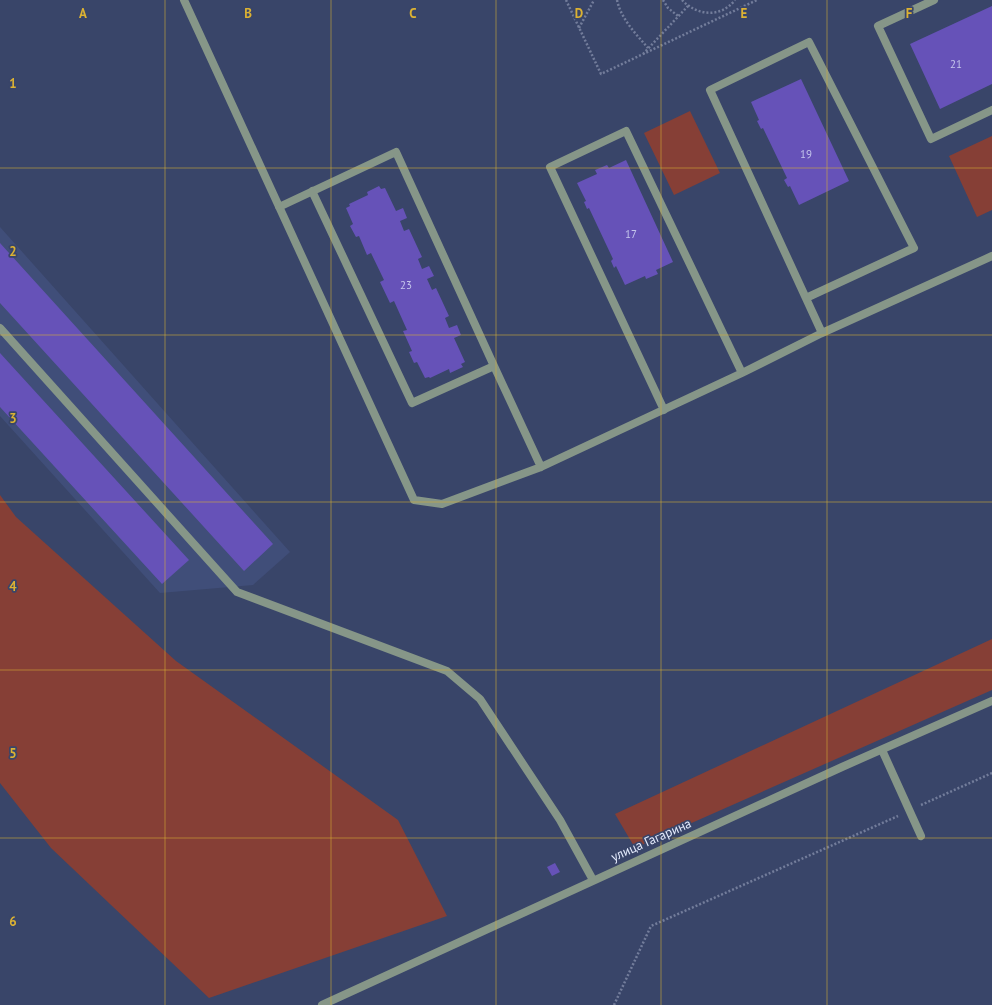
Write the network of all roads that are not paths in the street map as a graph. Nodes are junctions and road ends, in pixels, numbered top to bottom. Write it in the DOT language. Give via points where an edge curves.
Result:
graph roads {
  1 [pos="184,0"];
  2 [pos="934,0"];
  3 [pos="992,110"];
  4 [pos="312,191"];
  5 [pos="279,207"];
  6 [pos="992,256"];
  7 [pos="806,298"];
  8 [pos="0,328"];
  9 [pos="822,334"];
  10 [pos="494,366"];
  11 [pos="742,373"];
  12 [pos="664,410"];
  13 [pos="541,467"];
  14 [pos="992,701"];
  15 [pos="882,750"];
  16 [pos="921,836"];
  17 [pos="593,880"];
  18 [pos="322,1005"];
  1 -- 5 [label="street"];
  2 -- 3 [label="street" via="878,26 931,139"];
  4 -- 5 [label="street"];
  4 -- 10 [label="street" via="412,403"];
  4 -- 10 [label="street" via="396,152"];
  5 -- 13 [label="street" via="414,500 442,504"];
  6 -- 9 [label="street"];
  7 -- 7 [label="street" via="710,90 809,42 914,248"];
  7 -- 9 [label="street"];
  8 -- 17 [label="street" via="237,592 447,671 480,700 560,820"];
  9 -- 11 [label="street"];
  10 -- 13 [label="street"];
  11 -- 12 [label="street"];
  11 -- 12 [label="street" via="626,131 550,167"];
  12 -- 13 [label="street"];
  14 -- 15 [label="street, улица Гагарина"];
  15 -- 16 [label="street"];
  15 -- 17 [label="street, улица Гагарина"];
  17 -- 18 [label="street, улица Гагарина"];
}
